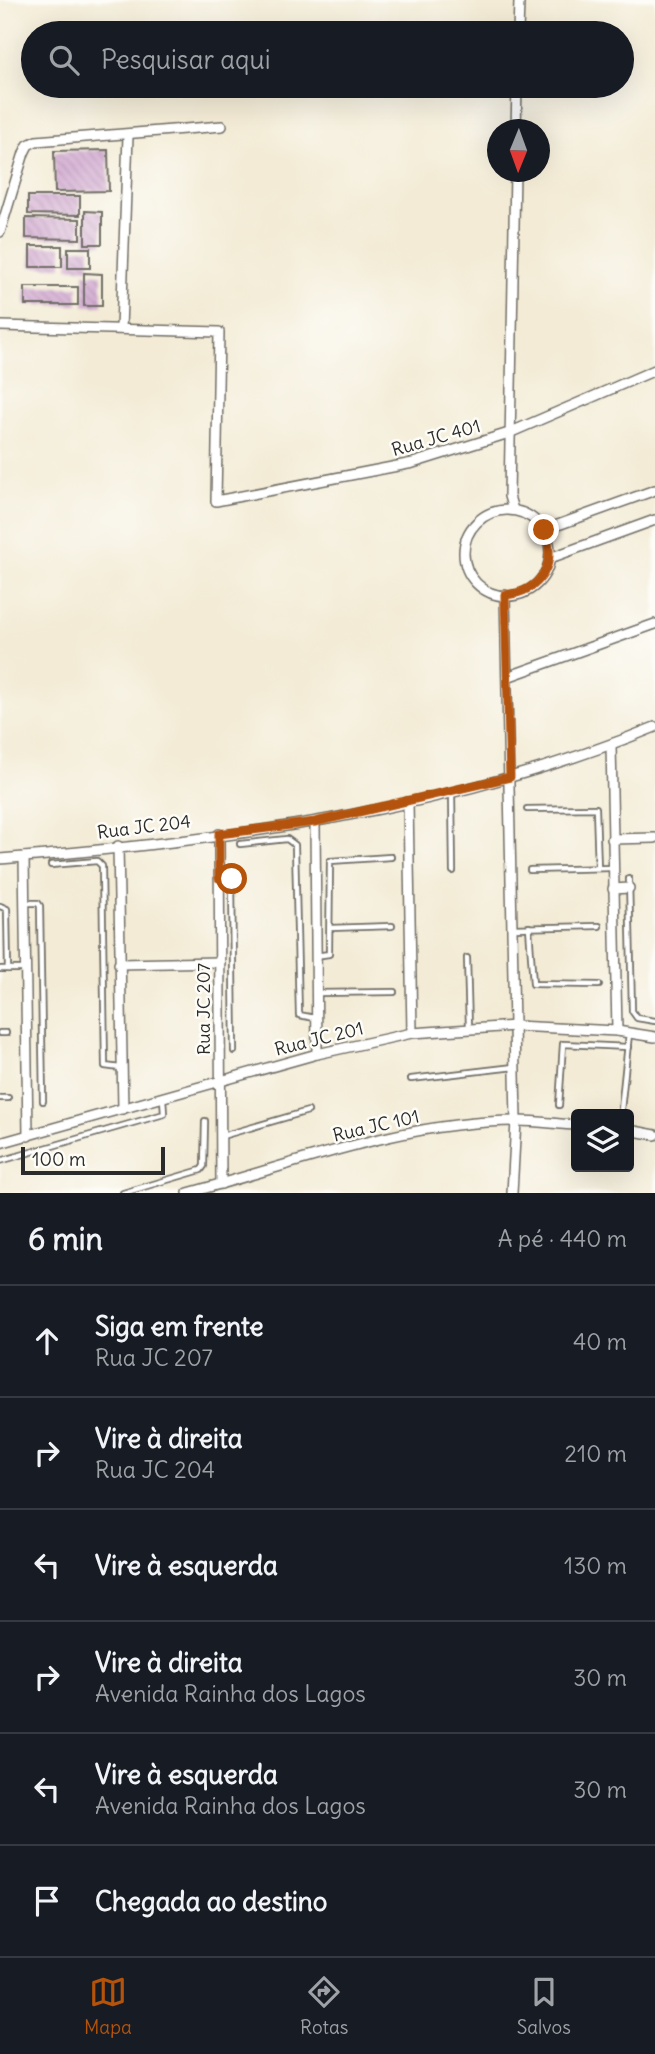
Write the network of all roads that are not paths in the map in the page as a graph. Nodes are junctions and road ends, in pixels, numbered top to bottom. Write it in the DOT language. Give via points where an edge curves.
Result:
graph roads {
  1 [pos="519,2"];
  2 [pos="518,21"];
  3 [pos="517,98"];
  4 [pos="516,119"];
  5 [pos="222,127"];
  6 [pos="128,136"];
  7 [pos="515,182"];
  8 [pos="0,232"];
  9 [pos="0,326"];
  10 [pos="121,329"];
  11 [pos="655,370"];
  12 [pos="509,433"];
  13 [pos="655,490"];
  14 [pos="513,510"];
  15 [pos="655,520"];
  16 [pos="544,530"];
  17 [pos="550,558"];
  18 [pos="505,595"];
  19 [pos="655,624"];
  20 [pos="507,677"];
  21 [pos="655,727"];
  22 [pos="611,745"];
  23 [pos="510,777"];
  24 [pos="452,793"];
  25 [pos="408,802"];
  26 [pos="527,809"];
  27 [pos="315,822"];
  28 [pos="219,834"];
  29 [pos="655,838"];
  30 [pos="612,839"];
  31 [pos="240,844"];
  32 [pos="118,846"];
  33 [pos="24,857"];
  34 [pos="391,858"];
  35 [pos="0,859"];
  36 [pos="51,865"];
  37 [pos="598,868"];
  38 [pos="613,868"];
  39 [pos="530,870"];
  40 [pos="453,871"];
  41 [pos="219,878"];
  42 [pos="629,884"];
  43 [pos="613,889"];
  44 [pos="24,903"];
  45 [pos="0,906"];
  46 [pos="392,926"];
  47 [pos="599,926"];
  48 [pos="529,927"];
  49 [pos="330,928"];
  50 [pos="511,928"];
  51 [pos="315,956"];
  52 [pos="467,958"];
  53 [pos="220,962"];
  54 [pos="119,964"];
  55 [pos="0,969"];
  56 [pos="8,969"];
  57 [pos="24,969"];
  58 [pos="600,985"];
  59 [pos="394,992"];
  60 [pos="315,993"];
  61 [pos="315,1018"];
  62 [pos="655,1021"];
  63 [pos="515,1026"];
  64 [pos="469,1027"];
  65 [pos="617,1031"];
  66 [pos="412,1033"];
  67 [pos="629,1033"];
  68 [pos="655,1037"];
  69 [pos="628,1048"];
  70 [pos="234,1051"];
  71 [pos="317,1054"];
  72 [pos="515,1067"];
  73 [pos="120,1068"];
  74 [pos="411,1079"];
  75 [pos="219,1083"];
  76 [pos="0,1098"];
  77 [pos="8,1098"];
  78 [pos="163,1098"];
  79 [pos="43,1101"];
  80 [pos="559,1105"];
  81 [pos="123,1109"];
  82 [pos="621,1109"];
  83 [pos="308,1111"];
  84 [pos="205,1121"];
  85 [pos="516,1121"];
  86 [pos="571,1125"];
  87 [pos="634,1131"];
  88 [pos="655,1135"];
  89 [pos="28,1136"];
  90 [pos="220,1137"];
  91 [pos="0,1143"];
  92 [pos="0,1161"];
  93 [pos="221,1184"];
  94 [pos="123,1193"];
  95 [pos="188,1193"];
  96 [pos="512,1193"];
  1 -- 2 [label="street"];
  3 -- 4 [label="street"];
  5 -- 6 [label="street"];
  6 -- 8 [label="street" via="65,137 28,145"];
  6 -- 10 [label="street"];
  7 -- 12 [label="street"];
  9 -- 10 [label="street"];
  10 -- 12 [label="street, Rua JC 401" via="219,332 216,501 413,463"];
  11 -- 12 [label="street, Rua JC 401"];
  12 -- 14 [label="street"];
  13 -- 16 [label="street"];
  14 -- 16 [label="street" via="530,516"];
  14 -- 18 [label="street" via="494,512 478,521 467,536 464,555 474,580 486,590"];
  15 -- 17 [label="street"];
  16 -- 17 [label="street"];
  17 -- 18 [label="street" via="545,574 534,586"];
  18 -- 20 [label="street"];
  19 -- 20 [label="street"];
  20 -- 23 [label="street"];
  21 -- 22 [label="street, Rua JC 204"];
  22 -- 23 [label="street, Rua JC 204"];
  22 -- 30 [label="street"];
  23 -- 24 [label="street, Rua JC 204"];
  23 -- 50 [label="street"];
  24 -- 25 [label="street, Rua JC 204"];
  24 -- 40 [label="lane"];
  25 -- 27 [label="street, Rua JC 204"];
  25 -- 66 [label="street"];
  26 -- 37 [label="lane" via="596,808"];
  27 -- 28 [label="street, Rua JC 204"];
  27 -- 51 [label="street"];
  28 -- 32 [label="street, Rua JC 204"];
  28 -- 41 [label="street, Rua JC 207"];
  29 -- 30 [label="street"];
  30 -- 38 [label="street"];
  31 -- 61 [label="lane" via="287,839 295,845 299,1015"];
  32 -- 33 [label="street, Rua JC 204"];
  32 -- 54 [label="street"];
  33 -- 35 [label="street, Rua JC 204"];
  33 -- 44 [label="street"];
  34 -- 49 [label="lane" via="330,860"];
  36 -- 73 [label="lane" via="97,862 102,866 105,1066"];
  37 -- 38 [label="lane"];
  37 -- 39 [label="lane"];
  38 -- 43 [label="street"];
  41 -- 53 [label="street, Rua JC 207"];
  41 -- 70 [label="lane" via="233,881"];
  42 -- 43 [label="street"];
  42 -- 62 [label="lane" via="632,1011 637,1018"];
  43 -- 65 [label="street"];
  44 -- 57 [label="street"];
  44 -- 79 [label="lane" via="40,906"];
  45 -- 56 [label="lane" via="7,909"];
  46 -- 49 [label="lane"];
  47 -- 48 [label="lane"];
  48 -- 50 [label="lane"];
  48 -- 58 [label="lane" via="533,984"];
  49 -- 51 [label="lane" via="329,956"];
  50 -- 63 [label="street"];
  51 -- 60 [label="street"];
  52 -- 64 [label="lane"];
  53 -- 54 [label="street"];
  53 -- 75 [label="street, Rua JC 207"];
  54 -- 73 [label="street"];
  55 -- 56 [label="lane"];
  56 -- 57 [label="lane"];
  57 -- 89 [label="street"];
  59 -- 60 [label="lane"];
  60 -- 61 [label="street"];
  61 -- 71 [label="street"];
  63 -- 64 [label="street, Rua JC 201"];
  63 -- 65 [label="street, Rua JC 201"];
  63 -- 72 [label="street"];
  64 -- 66 [label="street, Rua JC 201"];
  65 -- 67 [label="street, Rua JC 201"];
  66 -- 71 [label="street, Rua JC 201"];
  67 -- 68 [label="street, Rua JC 201"];
  67 -- 69 [label="lane"];
  69 -- 80 [label="lane" via="563,1044"];
  69 -- 82 [label="lane"];
  71 -- 75 [label="street, Rua JC 201"];
  72 -- 74 [label="lane"];
  72 -- 85 [label="street"];
  73 -- 81 [label="street"];
  75 -- 78 [label="street, Rua JC 201"];
  75 -- 90 [label="street, Rua JC 207"];
  76 -- 77 [label="lane"];
  78 -- 81 [label="street, Rua JC 201"];
  78 -- 92 [label="lane" via="164,1114"];
  81 -- 89 [label="street, Rua JC 201"];
  83 -- 90 [label="lane"];
  84 -- 94 [label="lane" via="201,1170"];
  85 -- 86 [label="street, Rua JC 101"];
  85 -- 93 [label="street, Rua JC 101" via="437,1128 370,1141"];
  85 -- 96 [label="street"];
  87 -- 88 [label="street"];
  89 -- 91 [label="street, Rua JC 201"];
  90 -- 93 [label="street, Rua JC 207"];
  93 -- 95 [label="street, Rua JC 101"];
}
